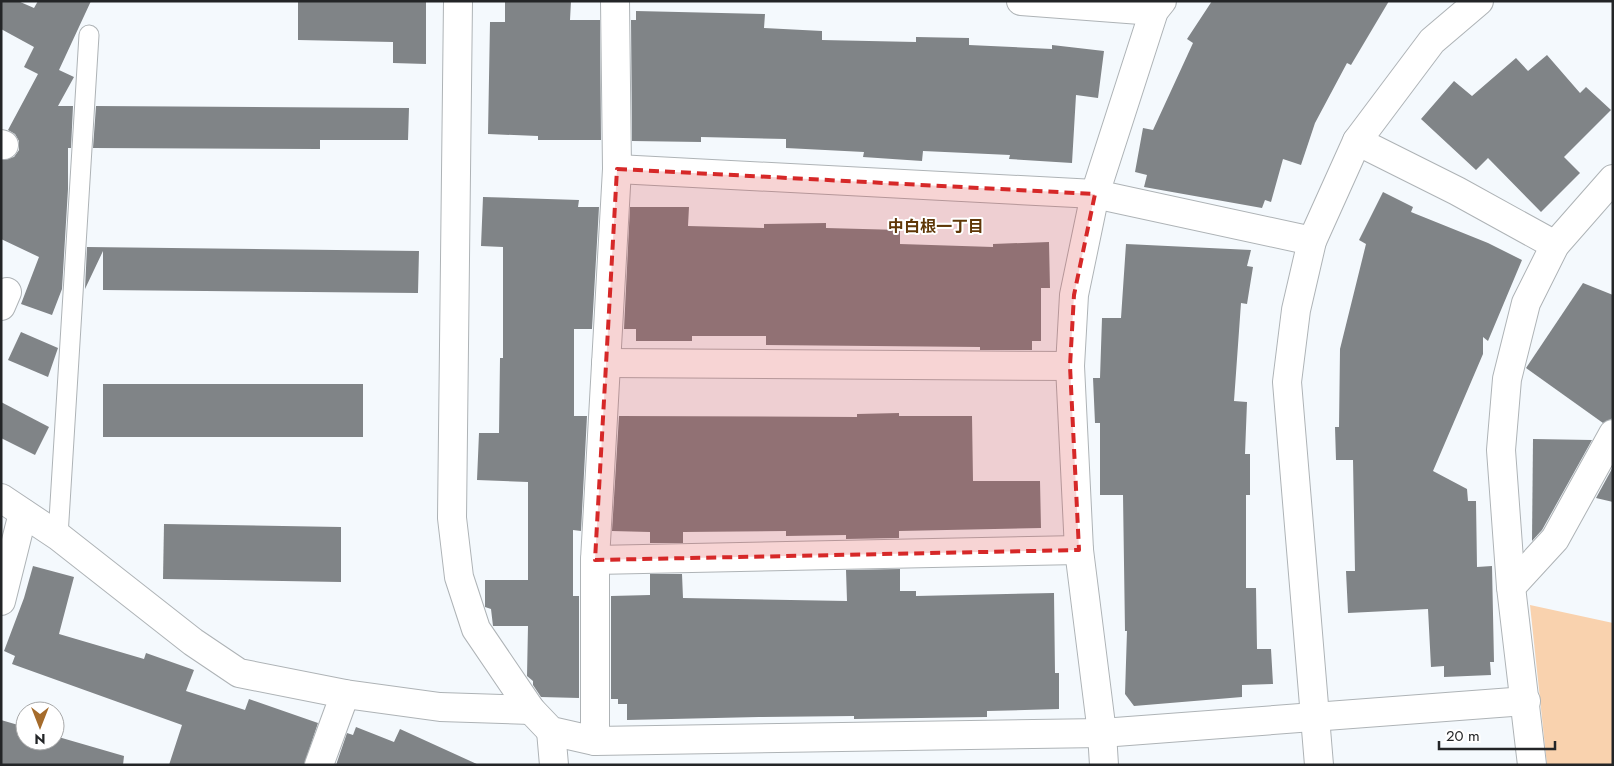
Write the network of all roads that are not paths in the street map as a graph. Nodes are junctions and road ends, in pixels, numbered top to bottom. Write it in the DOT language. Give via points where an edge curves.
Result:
graph roads {
  1 [pos="458,1"];
  2 [pos="615,1"];
  3 [pos="1021,1"];
  4 [pos="1479,1"];
  5 [pos="1158,6"];
  6 [pos="89,35"];
  7 [pos="1357,141"];
  8 [pos="617,169"];
  9 [pos="1613,180"];
  10 [pos="1095,194"];
  11 [pos="1312,241"];
  12 [pos="1555,245"];
  13 [pos="606,363"];
  14 [pos="1070,366"];
  15 [pos="1612,436"];
  16 [pos="12,505"];
  17 [pos="58,536"];
  18 [pos="1079,550"];
  19 [pos="595,560"];
  20 [pos="1511,587"];
  21 [pos="1,601"];
  22 [pos="345,694"];
  23 [pos="1526,701"];
  24 [pos="531,710"];
  25 [pos="1314,718"];
  26 [pos="551,731"];
  27 [pos="1102,733"];
  28 [pos="595,741"];
  29 [pos="319,765"];
  30 [pos="554,765"];
  31 [pos="1104,765"];
  32 [pos="1318,765"];
  33 [pos="1532,765"];
  1 -- 24 [label="street" via="452,518 459,577 476,629"];
  2 -- 8 [label="street"];
  3 -- 5 [label="street"];
  4 -- 7 [label="street" via="1432,41"];
  5 -- 10 [label="street"];
  6 -- 17 [label="lane"];
  7 -- 11 [label="street"];
  7 -- 12 [label="street"];
  8 -- 10 [label="street"];
  8 -- 13 [label="street"];
  9 -- 12 [label="street"];
  10 -- 11 [label="street"];
  10 -- 14 [label="street" via="1074,295"];
  11 -- 25 [label="street" via="1296,310 1287,382"];
  12 -- 20 [label="street" via="1526,303 1506,379 1501,450"];
  13 -- 14 [label="street"];
  13 -- 19 [label="street"];
  14 -- 18 [label="street"];
  15 -- 20 [label="street" via="1555,540"];
  16 -- 17 [label="street"];
  16 -- 21 [label="street"];
  17 -- 22 [label="street" via="193,642 239,673"];
  18 -- 19 [label="street"];
  18 -- 27 [label="street"];
  19 -- 28 [label="street"];
  20 -- 23 [label="street"];
  22 -- 24 [label="street" via="440,707"];
  22 -- 29 [label="street"];
  23 -- 25 [label="street"];
  23 -- 33 [label="street"];
  24 -- 26 [label="street"];
  25 -- 27 [label="street"];
  25 -- 32 [label="street"];
  26 -- 28 [label="street"];
  26 -- 30 [label="street"];
  27 -- 28 [label="street"];
  27 -- 31 [label="street"];
}
